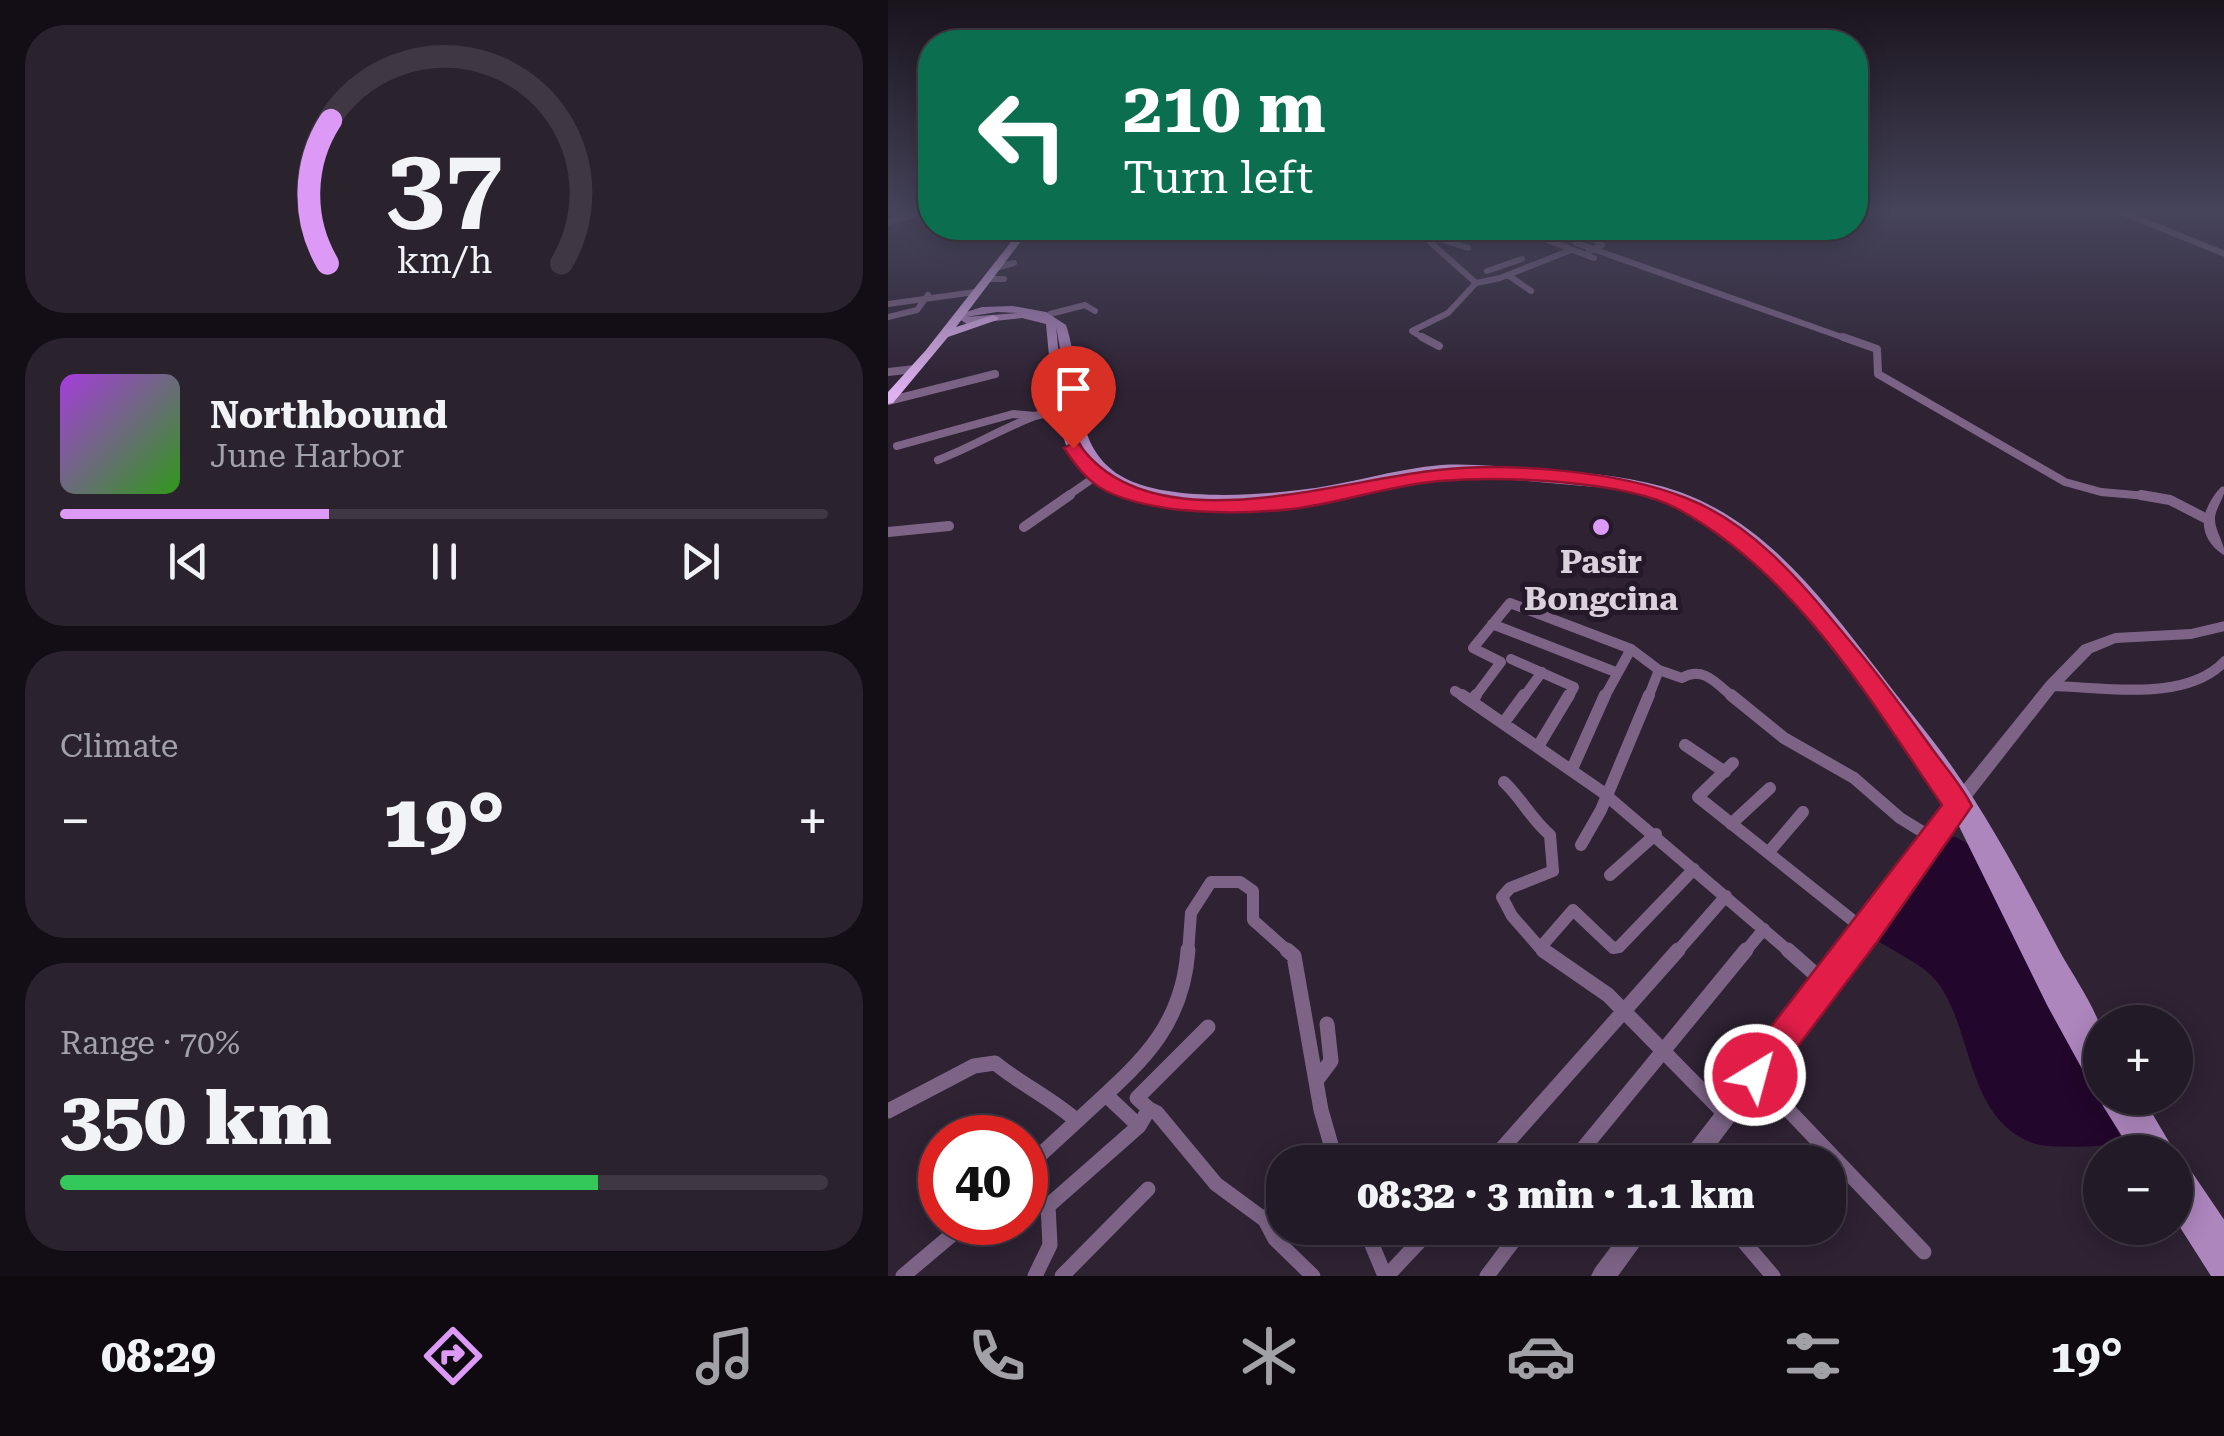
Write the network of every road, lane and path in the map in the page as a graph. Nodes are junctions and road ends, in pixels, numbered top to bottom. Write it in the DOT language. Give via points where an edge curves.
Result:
graph roads {
  1 [pos="991,274"];
  2 [pos="1466,274"];
  3 [pos="1503,274"];
  4 [pos="1510,274"];
  5 [pos="1661,274"];
  6 [pos="1507,275"];
  7 [pos="987,279"];
  8 [pos="1004,279"];
  9 [pos="1476,283"];
  10 [pos="1531,291"];
  11 [pos="929,293"];
  12 [pos="974,294"];
  13 [pos="888,304"];
  14 [pos="1095,311"];
  15 [pos="994,314"];
  16 [pos="1050,314"];
  17 [pos="959,316"];
  18 [pos="888,317"];
  19 [pos="944,336"];
  20 [pos="1440,346"];
  21 [pos="916,368"];
  22 [pos="888,372"];
  23 [pos="996,374"];
  24 [pos="888,400"];
  25 [pos="1067,408"];
  26 [pos="1036,416"];
  27 [pos="972,426"];
  28 [pos="991,435"];
  29 [pos="897,446"];
  30 [pos="938,460"];
  31 [pos="1095,476"];
  32 [pos="2224,489"];
  33 [pos="2207,519"];
  34 [pos="950,526"];
  35 [pos="1024,527"];
  36 [pos="888,532"];
  37 [pos="2224,552"];
  38 [pos="1492,624"];
  39 [pos="2224,626"];
  40 [pos="1631,649"];
  41 [pos="1510,659"];
  42 [pos="2224,662"];
  43 [pos="1659,670"];
  44 [pos="1542,672"];
  45 [pos="1618,673"];
  46 [pos="2051,686"];
  47 [pos="1455,691"];
  48 [pos="1472,702"];
  49 [pos="1505,722"];
  50 [pos="1539,745"];
  51 [pos="1685,745"];
  52 [pos="1572,768"];
  53 [pos="1504,782"];
  54 [pos="1770,788"];
  55 [pos="1608,794"];
  56 [pos="1961,802"];
  57 [pos="1803,812"];
  58 [pos="1732,824"];
  59 [pos="1656,834"];
  60 [pos="1931,837"];
  61 [pos="1581,845"];
  62 [pos="1768,853"];
  63 [pos="1694,869"];
  64 [pos="1610,875"];
  65 [pos="1726,896"];
  66 [pos="1764,930"];
  67 [pos="1866,931"];
  68 [pos="1540,948"];
  69 [pos="1824,982"];
  70 [pos="1624,1012"];
  71 [pos="2083,1016"];
  72 [pos="1327,1024"];
  73 [pos="1208,1028"];
  74 [pos="2083,1049"];
  75 [pos="1663,1054"];
  76 [pos="1755,1075"];
  77 [pos="1316,1081"];
  78 [pos="1106,1094"];
  79 [pos="1150,1109"];
  80 [pos="888,1112"];
  81 [pos="1725,1114"];
  82 [pos="1077,1121"];
  83 [pos="1138,1126"];
  84 [pos="1332,1145"];
  85 [pos="1508,1145"];
  86 [pos="1586,1145"];
  87 [pos="1703,1145"];
  88 [pos="1048,1148"];
  89 [pos="1148,1188"];
  90 [pos="2193,1196"];
  91 [pos="1266,1220"];
  92 [pos="2193,1227"];
  93 [pos="2224,1244"];
  94 [pos="943,1245"];
  95 [pos="1281,1245"];
  96 [pos="1373,1245"];
  97 [pos="1416,1245"];
  98 [pos="1511,1245"];
  99 [pos="1626,1245"];
  100 [pos="1747,1245"];
  101 [pos="1924,1252"];
  102 [pos="913,1274"];
  103 [pos="2224,1275"];
  104 [pos="1035,1276"];
  105 [pos="1062,1276"];
  106 [pos="1313,1276"];
  107 [pos="1386,1276"];
  108 [pos="1487,1276"];
  109 [pos="1604,1276"];
  110 [pos="1773,1276"];
  1 -- 7 [label="highway"];
  2 -- 9 [label="street"];
  3 -- 6 [label="street"];
  4 -- 6 [label="street"];
  5 -- 33 [label="street" via="1864,343 1878,352 1878,374 2078,488 2158,495"];
  6 -- 9 [label="street"];
  6 -- 10 [label="street"];
  7 -- 8 [label="street"];
  7 -- 12 [label="highway"];
  9 -- 20 [label="street" via="1456,307 1412,331"];
  11 -- 12 [label="street"];
  11 -- 13 [label="street"];
  11 -- 18 [label="street" via="917,310"];
  12 -- 15 [label="highway"];
  12 -- 17 [label="highway"];
  14 -- 16 [label="street" via="1085,305"];
  15 -- 16 [label="main road"];
  15 -- 17 [label="main road"];
  15 -- 19 [label="highway"];
  15 -- 25 [label="main road" via="1044,318 1054,325"];
  16 -- 25 [label="main road" via="1063,327"];
  17 -- 19 [label="highway"];
  19 -- 21 [label="highway"];
  21 -- 22 [label="street"];
  21 -- 24 [label="highway"];
  23 -- 24 [label="street"];
  25 -- 26 [label="street"];
  25 -- 31 [label="main road" via="1073,448"];
  25 -- 56 [label="main road" via="1099,466 1124,482 1165,493 1290,496 1471,468 1613,478 1676,496 1736,527 1791,573"];
  26 -- 27 [label="street" via="1012,414"];
  26 -- 28 [label="street"];
  27 -- 28 [label="street" via="974,436"];
  27 -- 29 [label="street"];
  28 -- 30 [label="street"];
  31 -- 35 [label="street"];
  31 -- 56 [label="main road" via="1137,496 1187,504 1273,505 1438,476 1492,474 1614,482 1669,498 1728,528 1784,577"];
  32 -- 33 [label="street"];
  33 -- 37 [label="street"];
  34 -- 36 [label="street"];
  38 -- 40 [label="street" via="1510,603"];
  38 -- 45 [label="street"];
  38 -- 48 [label="street" via="1473,648 1501,662"];
  39 -- 46 [label="street" via="2101,641"];
  40 -- 43 [label="street"];
  40 -- 45 [label="street"];
  41 -- 44 [label="street"];
  42 -- 46 [label="street" via="2183,688"];
  43 -- 55 [label="street"];
  43 -- 60 [label="street" via="1682,678 1702,673 1784,738 1854,778"];
  44 -- 49 [label="street"];
  44 -- 50 [label="street" via="1574,686"];
  45 -- 52 [label="street"];
  46 -- 56 [label="street"];
  47 -- 48 [label="street"];
  48 -- 49 [label="street"];
  49 -- 50 [label="street"];
  50 -- 52 [label="street"];
  51 -- 58 [label="street" via="1729,767 1698,797"];
  52 -- 55 [label="street"];
  53 -- 68 [label="street" via="1550,835 1553,871 1502,897"];
  54 -- 58 [label="street"];
  55 -- 59 [label="street"];
  55 -- 61 [label="street"];
  56 -- 60 [label="street"];
  56 -- 71 [label="main road"];
  56 -- 74 [label="main road"];
  57 -- 62 [label="street"];
  58 -- 62 [label="street"];
  59 -- 63 [label="street"];
  59 -- 64 [label="street"];
  60 -- 67 [label="street"];
  62 -- 67 [label="street"];
  63 -- 65 [label="street"];
  63 -- 68 [label="street" via="1619,947 1604,942 1573,910"];
  65 -- 66 [label="street"];
  65 -- 70 [label="street"];
  66 -- 69 [label="street"];
  66 -- 75 [label="street"];
  67 -- 69 [label="street"];
  68 -- 70 [label="street"];
  69 -- 76 [label="street"];
  70 -- 75 [label="street"];
  70 -- 85 [label="street"];
  72 -- 77 [label="street" via="1332,1061"];
  73 -- 79 [label="street" via="1138,1098"];
  75 -- 81 [label="street"];
  75 -- 86 [label="street"];
  76 -- 81 [label="street"];
  76 -- 101 [label="street"];
  77 -- 78 [label="street" via="1294,956 1253,920 1252,891 1240,882 1211,882 1191,913 1187,966 1172,1020"];
  77 -- 84 [label="street"];
  78 -- 82 [label="street"];
  78 -- 83 [label="street"];
  79 -- 83 [label="street"];
  79 -- 91 [label="street" via="1216,1184"];
  80 -- 82 [label="street" via="974,1066 995,1063"];
  81 -- 87 [label="street"];
  82 -- 88 [label="street"];
  83 -- 104 [label="street" via="1048,1206 1050,1245"];
  89 -- 105 [label="street"];
  90 -- 93 [label="main road"];
  92 -- 103 [label="main road"];
  94 -- 102 [label="street"];
  95 -- 106 [label="street"];
  96 -- 107 [label="street"];
  97 -- 107 [label="street"];
  98 -- 108 [label="street"];
  99 -- 109 [label="street"];
  100 -- 110 [label="street"];
}
